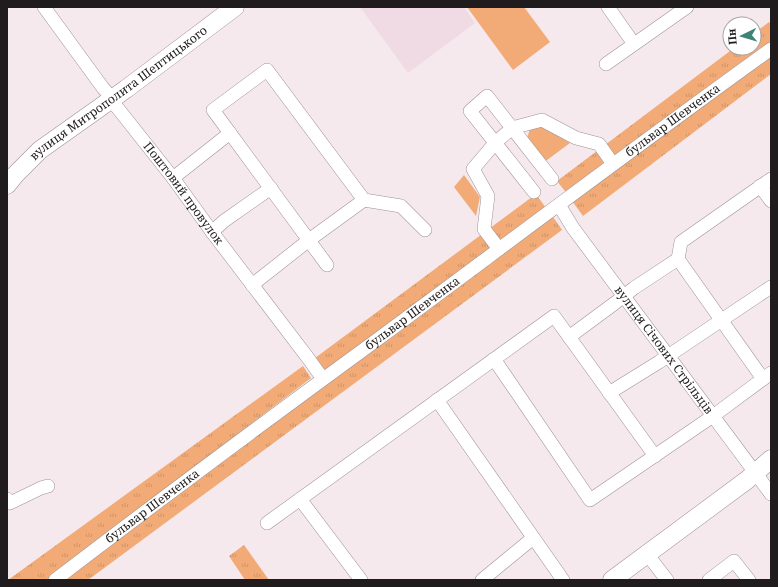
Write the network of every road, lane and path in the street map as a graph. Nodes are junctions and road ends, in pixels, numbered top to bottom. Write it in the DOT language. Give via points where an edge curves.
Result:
graph roads {
  1 [pos="44,7"];
  2 [pos="235,7"];
  3 [pos="608,7"];
  4 [pos="687,7"];
  5 [pos="634,44"];
  6 [pos="771,49"];
  7 [pos="606,64"];
  8 [pos="112,98"];
  9 [pos="512,128"];
  10 [pos="230,133"];
  11 [pos="495,143"];
  12 [pos="613,164"];
  13 [pos="173,178"];
  14 [pos="552,179"];
  15 [pos="766,182"];
  16 [pos="7,184"];
  17 [pos="271,188"];
  18 [pos="534,192"];
  19 [pos="364,200"];
  20 [pos="771,201"];
  21 [pos="559,205"];
  22 [pos="425,230"];
  23 [pos="212,232"];
  24 [pos="309,240"];
  25 [pos="499,249"];
  26 [pos="678,260"];
  27 [pos="327,265"];
  28 [pos="252,285"];
  29 [pos="771,287"];
  30 [pos="624,295"];
  31 [pos="721,320"];
  32 [pos="569,337"];
  33 [pos="668,356"];
  34 [pos="494,359"];
  35 [pos="767,376"];
  36 [pos="323,379"];
  37 [pos="609,393"];
  38 [pos="437,400"];
  39 [pos="713,416"];
  40 [pos="655,456"];
  41 [pos="771,459"];
  42 [pos="755,473"];
  43 [pos="48,486"];
  44 [pos="771,494"];
  45 [pos="7,499"];
  46 [pos="300,499"];
  47 [pos="267,523"];
  48 [pos="533,538"];
  49 [pos="647,554"];
  50 [pos="55,580"];
  51 [pos="361,580"];
  52 [pos="482,580"];
  53 [pos="562,580"];
  54 [pos="612,580"];
  55 [pos="667,580"];
  56 [pos="708,580"];
  57 [pos="749,580"];
  1 -- 8 [label="street, Поштовий провулок" via="102,88"];
  2 -- 8 [label="street, вулиця Митрополита Шептицького"];
  3 -- 5 [label="street"];
  4 -- 5 [label="street"];
  5 -- 7 [label="street"];
  6 -- 12 [label="street, бульвар Шевченка"];
  8 -- 13 [label="street, Поштовий провулок"];
  8 -- 16 [label="street, вулиця Митрополита Шептицького" via="40,150"];
  9 -- 11 [label="street"];
  9 -- 11 [label="street" via="487,96 470,111"];
  9 -- 12 [label="street" via="542,120 576,138 599,144"];
  9 -- 14 [label="street"];
  10 -- 13 [label="street"];
  10 -- 17 [label="street"];
  10 -- 19 [label="street" via="213,110 267,70"];
  11 -- 18 [label="street"];
  11 -- 25 [label="street" via="473,170 488,196 484,229"];
  12 -- 21 [label="street, бульвар Шевченка"];
  13 -- 23 [label="street, Поштовий провулок"];
  15 -- 20 [label="street"];
  15 -- 26 [label="street" via="681,242"];
  17 -- 23 [label="street"];
  17 -- 24 [label="street"];
  19 -- 22 [label="street" via="401,206"];
  19 -- 24 [label="street"];
  21 -- 25 [label="street, бульвар Шевченка"];
  21 -- 30 [label="street, вулиця Січових Стрільців"];
  23 -- 28 [label="street, Поштовий провулок"];
  24 -- 27 [label="street"];
  24 -- 28 [label="street"];
  25 -- 36 [label="street, бульвар Шевченка"];
  26 -- 30 [label="street"];
  26 -- 31 [label="street"];
  28 -- 36 [label="street, Поштовий провулок"];
  29 -- 31 [label="street"];
  30 -- 32 [label="street"];
  30 -- 33 [label="street, вулиця Січових Стрільців"];
  31 -- 33 [label="street"];
  31 -- 35 [label="street"];
  32 -- 34 [label="street" via="554,316"];
  32 -- 37 [label="street"];
  33 -- 37 [label="street"];
  33 -- 39 [label="street, вулиця Січових Стрільців"];
  34 -- 38 [label="street"];
  34 -- 40 [label="street" via="590,500"];
  35 -- 39 [label="street"];
  36 -- 50 [label="street, бульвар Шевченка"];
  37 -- 40 [label="street"];
  38 -- 46 [label="street"];
  38 -- 48 [label="street"];
  39 -- 40 [label="street"];
  39 -- 42 [label="street, вулиця Січових Стрільців"];
  41 -- 42 [label="street"];
  42 -- 44 [label="street, вулиця Січових Стрільців"];
  42 -- 49 [label="street"];
  43 -- 45 [label="street" via="10,503"];
  46 -- 47 [label="street"];
  46 -- 51 [label="street"];
  48 -- 52 [label="street"];
  48 -- 53 [label="street"];
  49 -- 54 [label="street"];
  49 -- 55 [label="street"];
  56 -- 57 [label="street" via="734,561"];
}
